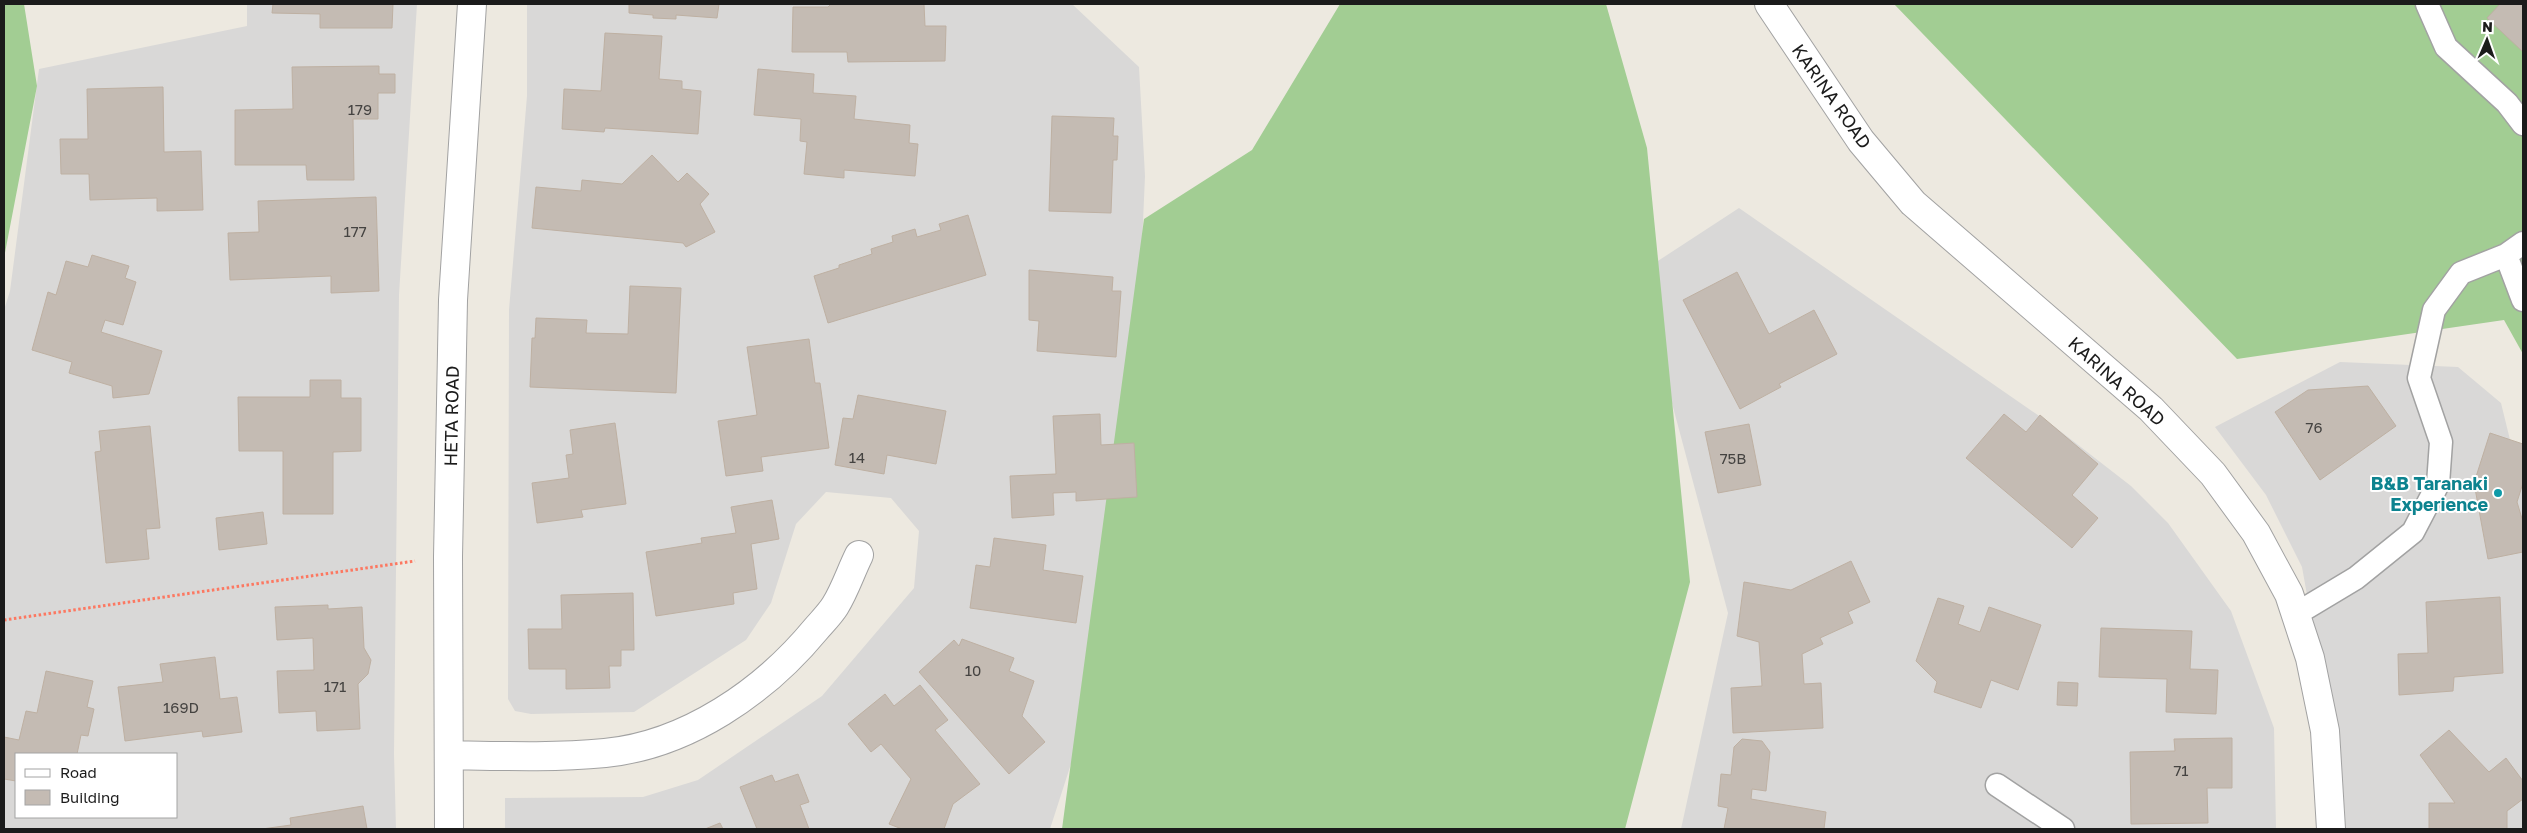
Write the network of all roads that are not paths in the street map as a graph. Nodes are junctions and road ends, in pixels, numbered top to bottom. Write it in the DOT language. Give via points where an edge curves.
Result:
graph roads {
  1 [pos="472,4"];
  2 [pos="1769,4"];
  3 [pos="2427,4"];
  4 [pos="2523,124"];
  5 [pos="2514,249"];
  6 [pos="2523,300"];
  7 [pos="859,555"];
  8 [pos="2296,614"];
  9 [pos="449,755"];
  10 [pos="1997,785"];
  11 [pos="449,829"];
  12 [pos="2063,829"];
  13 [pos="2331,829"];
  1 -- 9 [label="street, HETA ROAD" via="453,300 448,557"];
  2 -- 8 [label="street, KARINA ROAD" via="1860,141 1913,203 2151,409 2214,474 2256,533 2289,594"];
  3 -- 4 [label="lane" via="2446,47 2507,103"];
  5 -- 6 [label="lane"];
  5 -- 8 [label="lane" via="2461,273 2434,310 2419,378 2441,442 2438,484 2413,532 2356,578"];
  7 -- 9 [label="street" via="835,606 792,658 752,691 673,737 606,753"];
  8 -- 13 [label="street, KARINA ROAD" via="2310,658 2325,731"];
  9 -- 11 [label="street, HETA ROAD"];
  10 -- 12 [label="lane"];
}
